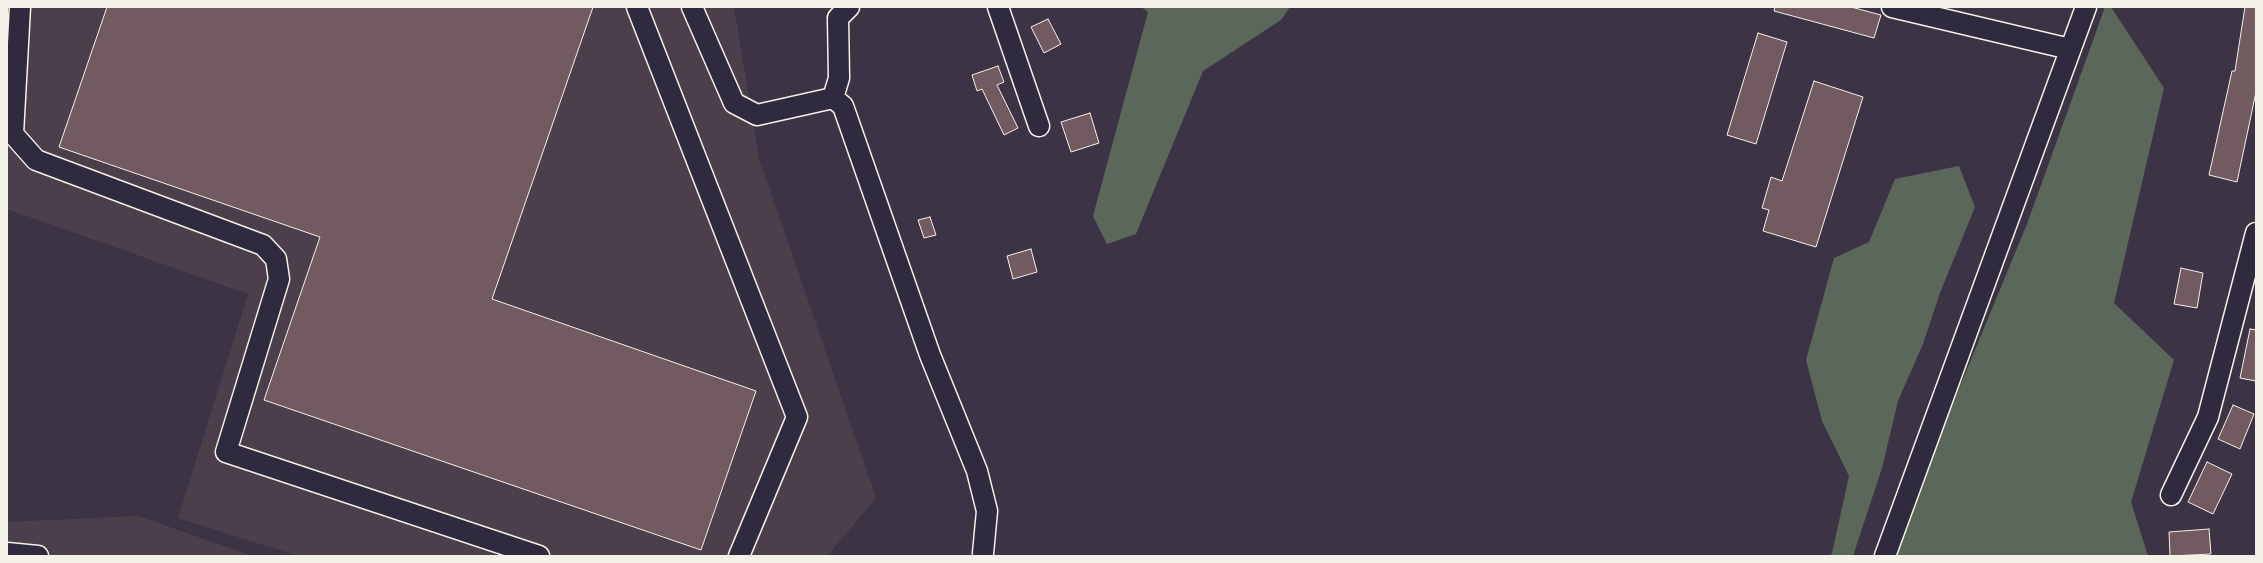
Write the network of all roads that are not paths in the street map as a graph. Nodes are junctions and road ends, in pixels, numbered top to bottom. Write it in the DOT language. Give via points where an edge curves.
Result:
graph roads {
  1 [pos="20,7"];
  2 [pos="637,7"];
  3 [pos="692,7"];
  4 [pos="849,7"];
  5 [pos="998,7"];
  6 [pos="1892,7"];
  7 [pos="2086,7"];
  8 [pos="2070,49"];
  9 [pos="833,98"];
  10 [pos="1039,126"];
  11 [pos="2256,233"];
  12 [pos="2171,495"];
  13 [pos="7,553"];
  14 [pos="983,553"];
  15 [pos="38,556"];
  16 [pos="539,556"];
  17 [pos="739,556"];
  18 [pos="1885,556"];
  1 -- 16 [label="street" via="12,134 36,160 263,245 276,259 279,279 226,452"];
  2 -- 17 [label="street" via="797,417"];
  3 -- 9 [label="street" via="734,103 757,115"];
  4 -- 9 [label="street" via="838,18 840,78"];
  5 -- 10 [label="street"];
  6 -- 8 [label="street"];
  7 -- 8 [label="street"];
  8 -- 18 [label="street"];
  9 -- 14 [label="street" via="843,106 930,355 977,471 987,511"];
  11 -- 12 [label="street" via="2208,417"];
  13 -- 15 [label="street"];
}
